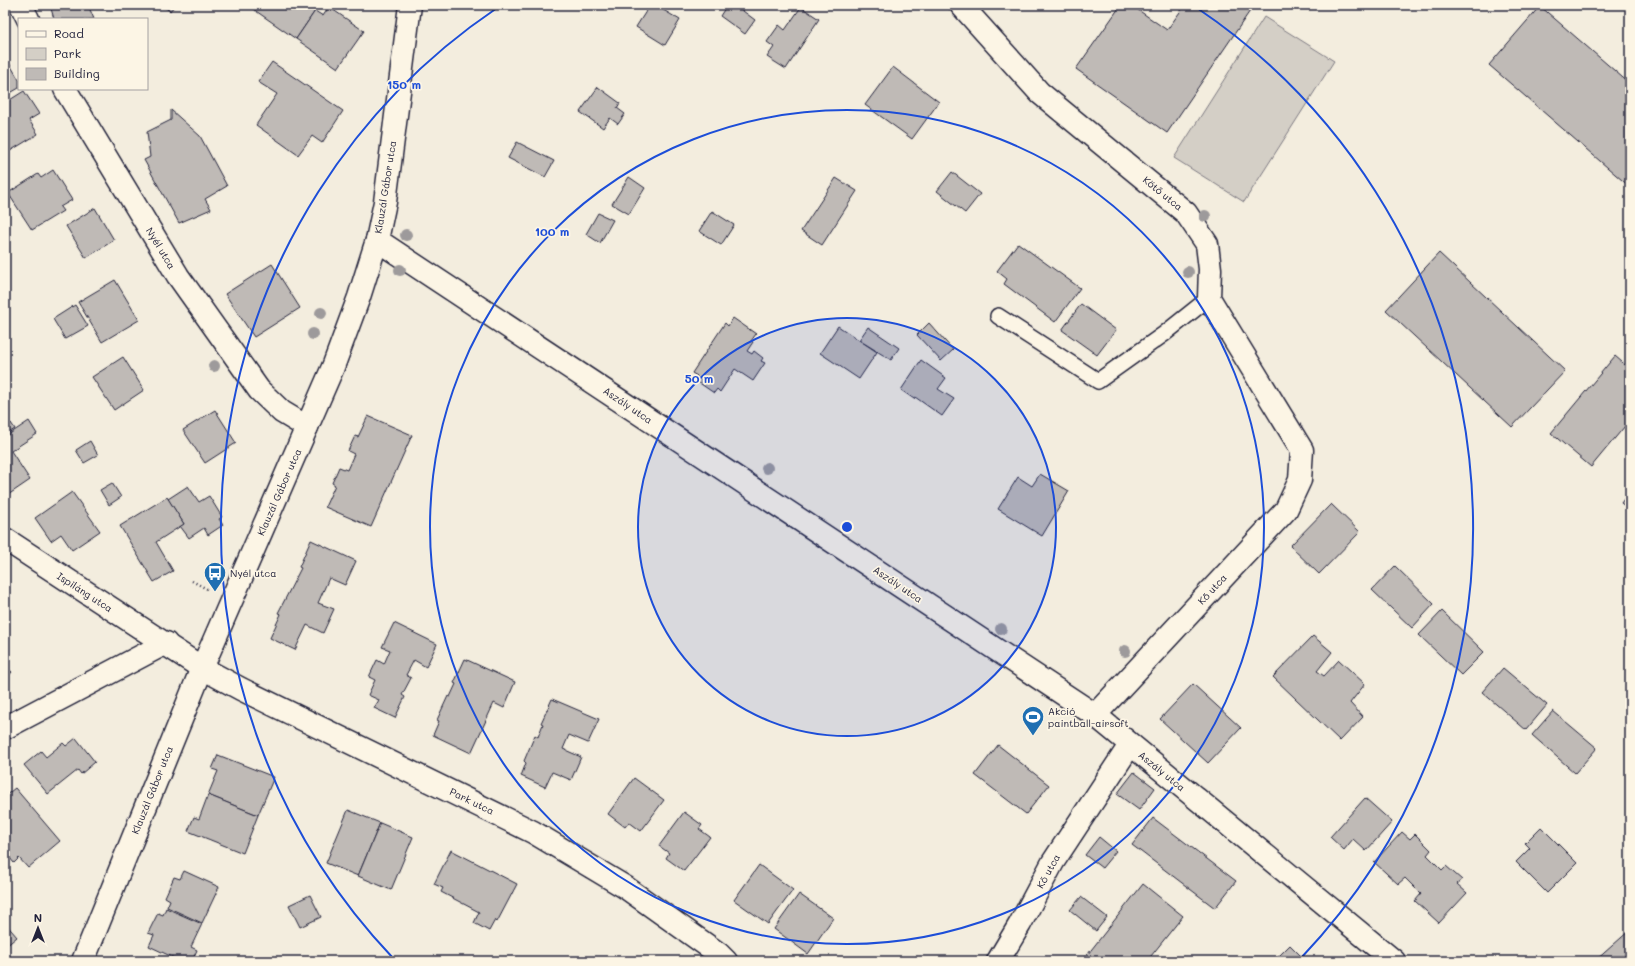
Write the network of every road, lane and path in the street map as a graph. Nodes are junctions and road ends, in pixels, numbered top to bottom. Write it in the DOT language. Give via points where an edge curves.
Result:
graph roads {
  1 [pos="21,5"];
  2 [pos="961,5"];
  3 [pos="406,8"];
  4 [pos="28,18"];
  5 [pos="66,90"];
  6 [pos="377,240"];
  7 [pos="1209,298"];
  8 [pos="998,316"];
  9 [pos="307,427"];
  10 [pos="5,539"];
  11 [pos="192,581"];
  12 [pos="215,593"];
  13 [pos="166,643"];
  14 [pos="202,668"];
  15 [pos="1095,715"];
  16 [pos="5,728"];
  17 [pos="1130,745"];
  18 [pos="83,961"];
  19 [pos="726,961"];
  20 [pos="998,961"];
  21 [pos="1394,961"];
  1 -- 4 [label="street"];
  2 -- 7 [label="street, Kötő utca" via="1040,93 1186,213 1207,244 1210,269"];
  3 -- 6 [label="street, Klauzál Gábor utca" via="385,202"];
  5 -- 9 [label="street, Nyél utca" via="178,276 259,390 282,412"];
  6 -- 9 [label="street, Klauzál Gábor utca" via="359,297"];
  6 -- 15 [label="street, Aszály utca"];
  7 -- 8 [label="lane" via="1098,381"];
  7 -- 15 [label="street, Kő utca" via="1302,450 1300,480 1286,510"];
  9 -- 14 [label="street, Klauzál Gábor utca"];
  10 -- 13 [label="street, Ispiláng utca"];
  11 -- 12 [label="path"];
  13 -- 14 [label="street, Ispiláng utca"];
  13 -- 16 [label="street"];
  14 -- 18 [label="street, Klauzál Gábor utca"];
  14 -- 19 [label="street, Park utca" via="533,832 625,887"];
  15 -- 17 [label="street, Aszály utca"];
  17 -- 20 [label="street, Kő utca" via="1053,862"];
  17 -- 21 [label="street, Aszály utca"];
}
